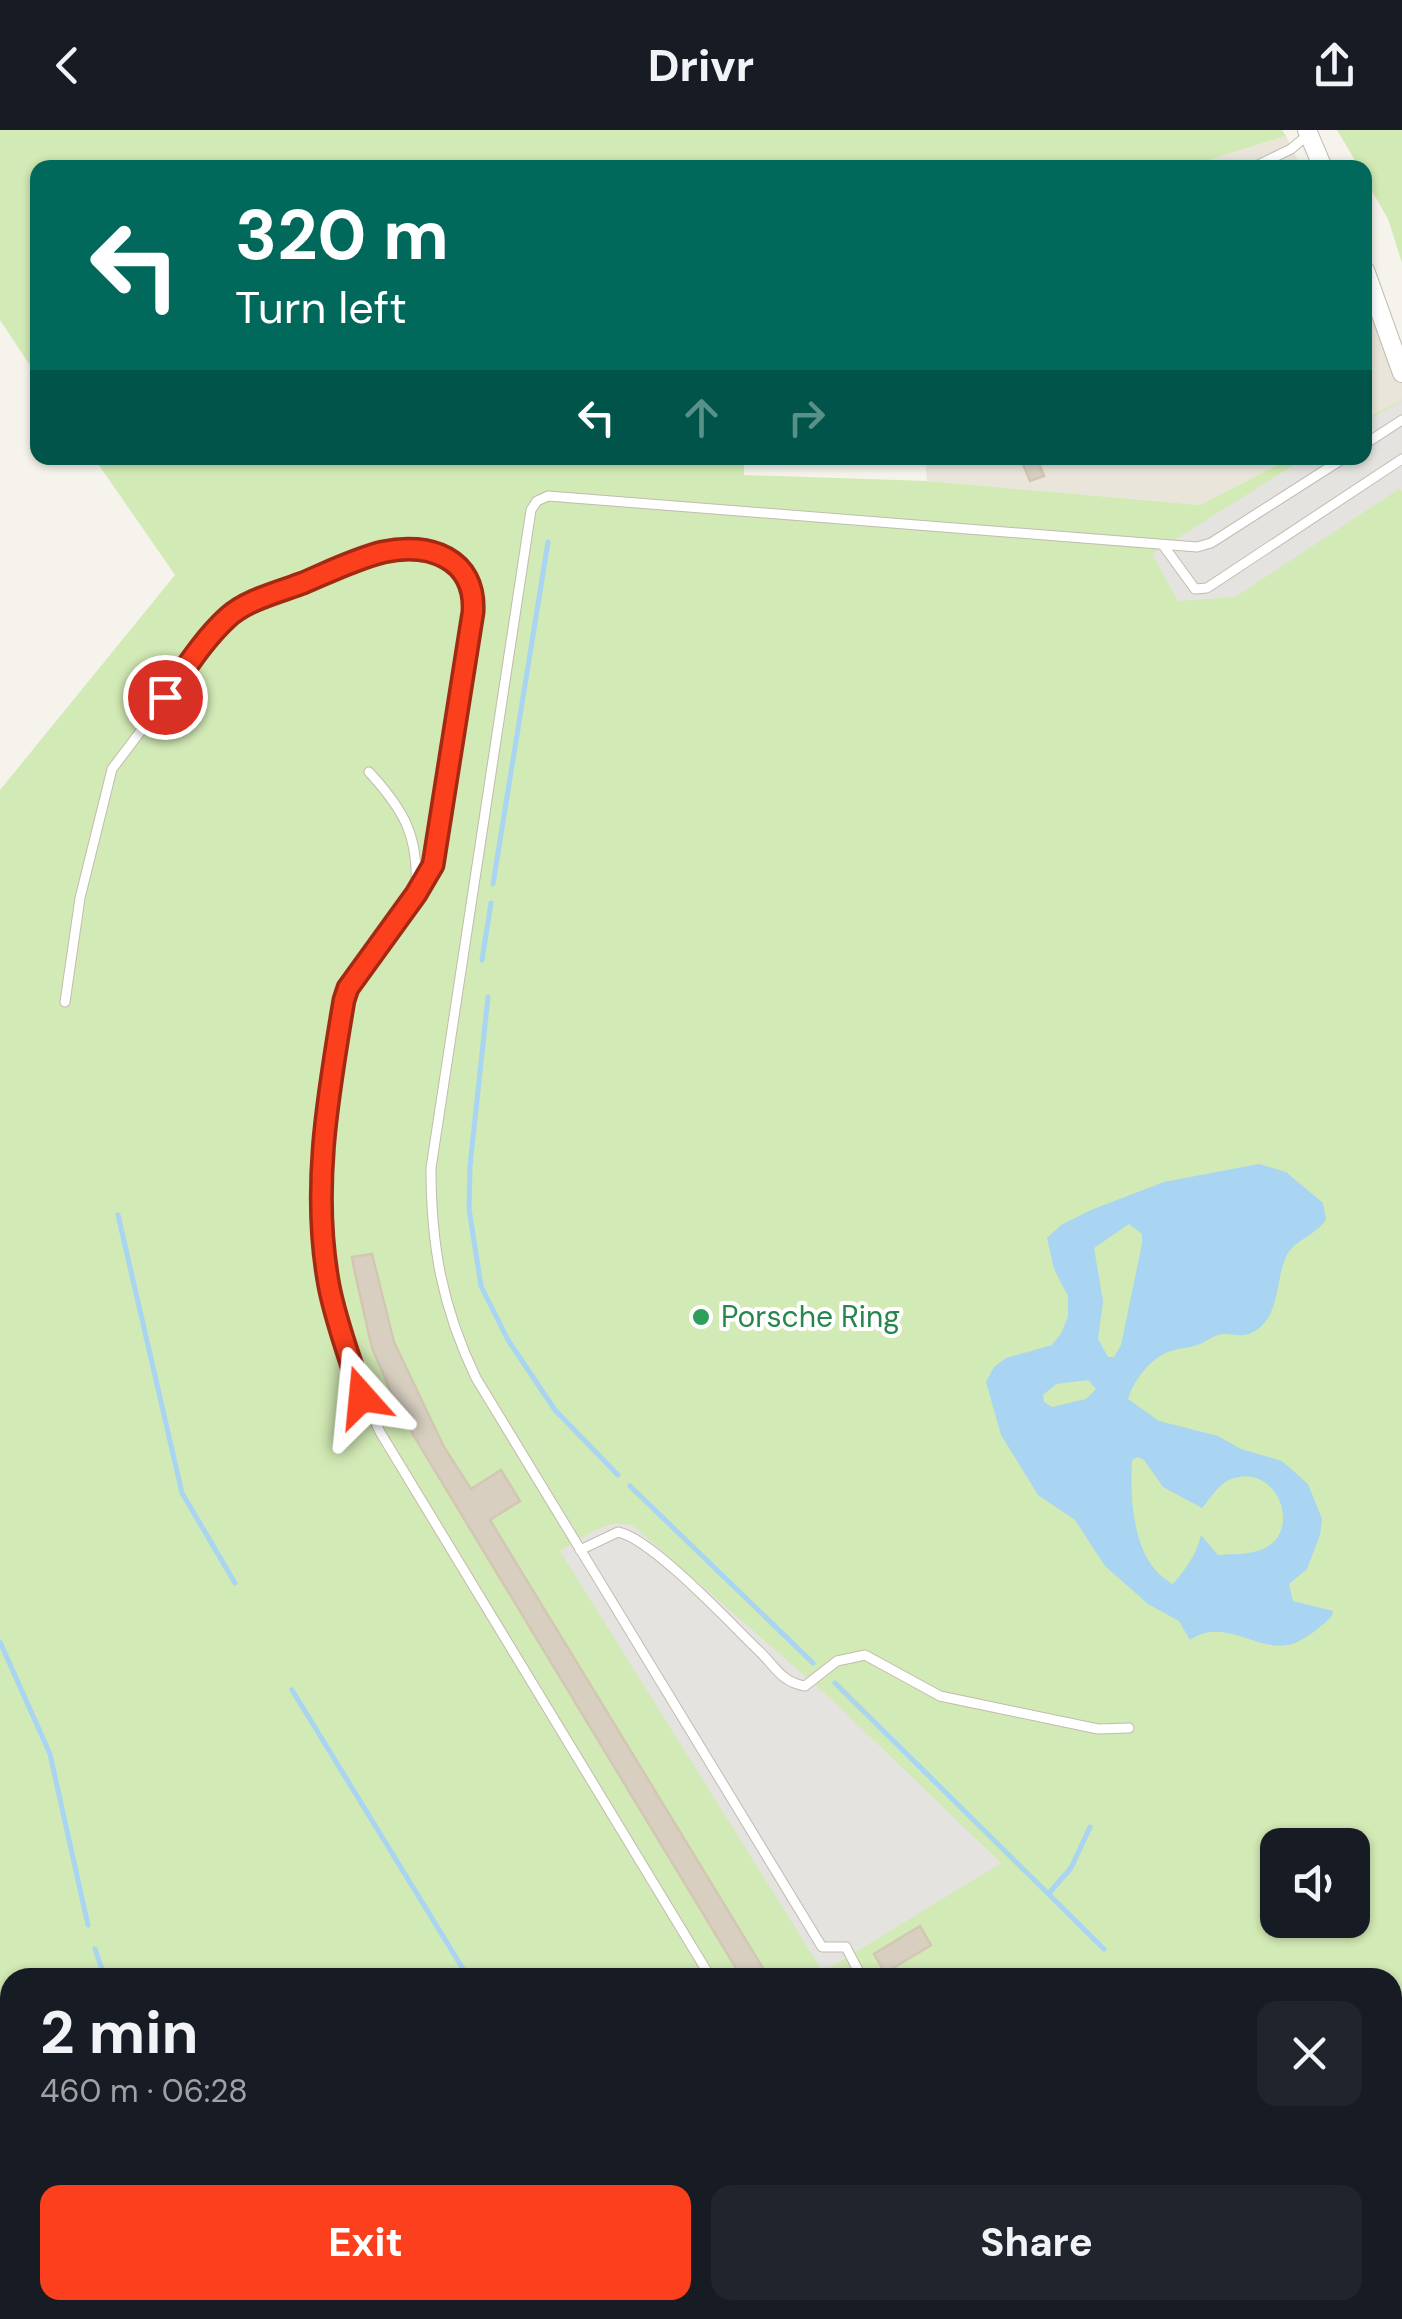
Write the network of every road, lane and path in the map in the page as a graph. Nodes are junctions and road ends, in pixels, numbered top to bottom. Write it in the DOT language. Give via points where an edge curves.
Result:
graph roads {
  1 [pos="1308,132"];
  2 [pos="1268,160"];
  3 [pos="1320,160"];
  4 [pos="1372,290"];
  5 [pos="1402,374"];
  6 [pos="1402,420"];
  7 [pos="1372,439"];
  8 [pos="1402,459"];
  9 [pos="1333,465"];
  10 [pos="1163,544"];
  11 [pos="368,772"];
  12 [pos="416,894"];
  13 [pos="65,1002"];
  14 [pos="580,1550"];
  15 [pos="1130,1728"];
  16 [pos="705,1968"];
  17 [pos="857,1968"];
  1 -- 2 [label="lane"];
  1 -- 3 [label="street"];
  4 -- 5 [label="street"];
  6 -- 7 [label="lane"];
  8 -- 10 [label="lane" via="1207,588 1195,590"];
  9 -- 10 [label="lane" via="1210,543"];
  10 -- 14 [label="lane" via="548,496 531,510 431,1168 431,1213 458,1342"];
  11 -- 12 [label="lane" via="408,825 418,861"];
  12 -- 13 [label="lane" via="437,848 474,595 455,562 410,550 359,560 228,616 154,711 109,779 80,898"];
  12 -- 16 [label="lane" via="344,1000 321,1164 329,1288 362,1397 380,1432"];
  14 -- 15 [label="lane" via="618,1532 643,1543 789,1683 806,1686 837,1661 865,1655 940,1696 1098,1729"];
  14 -- 17 [label="lane" via="822,1947 846,1948"];
}
